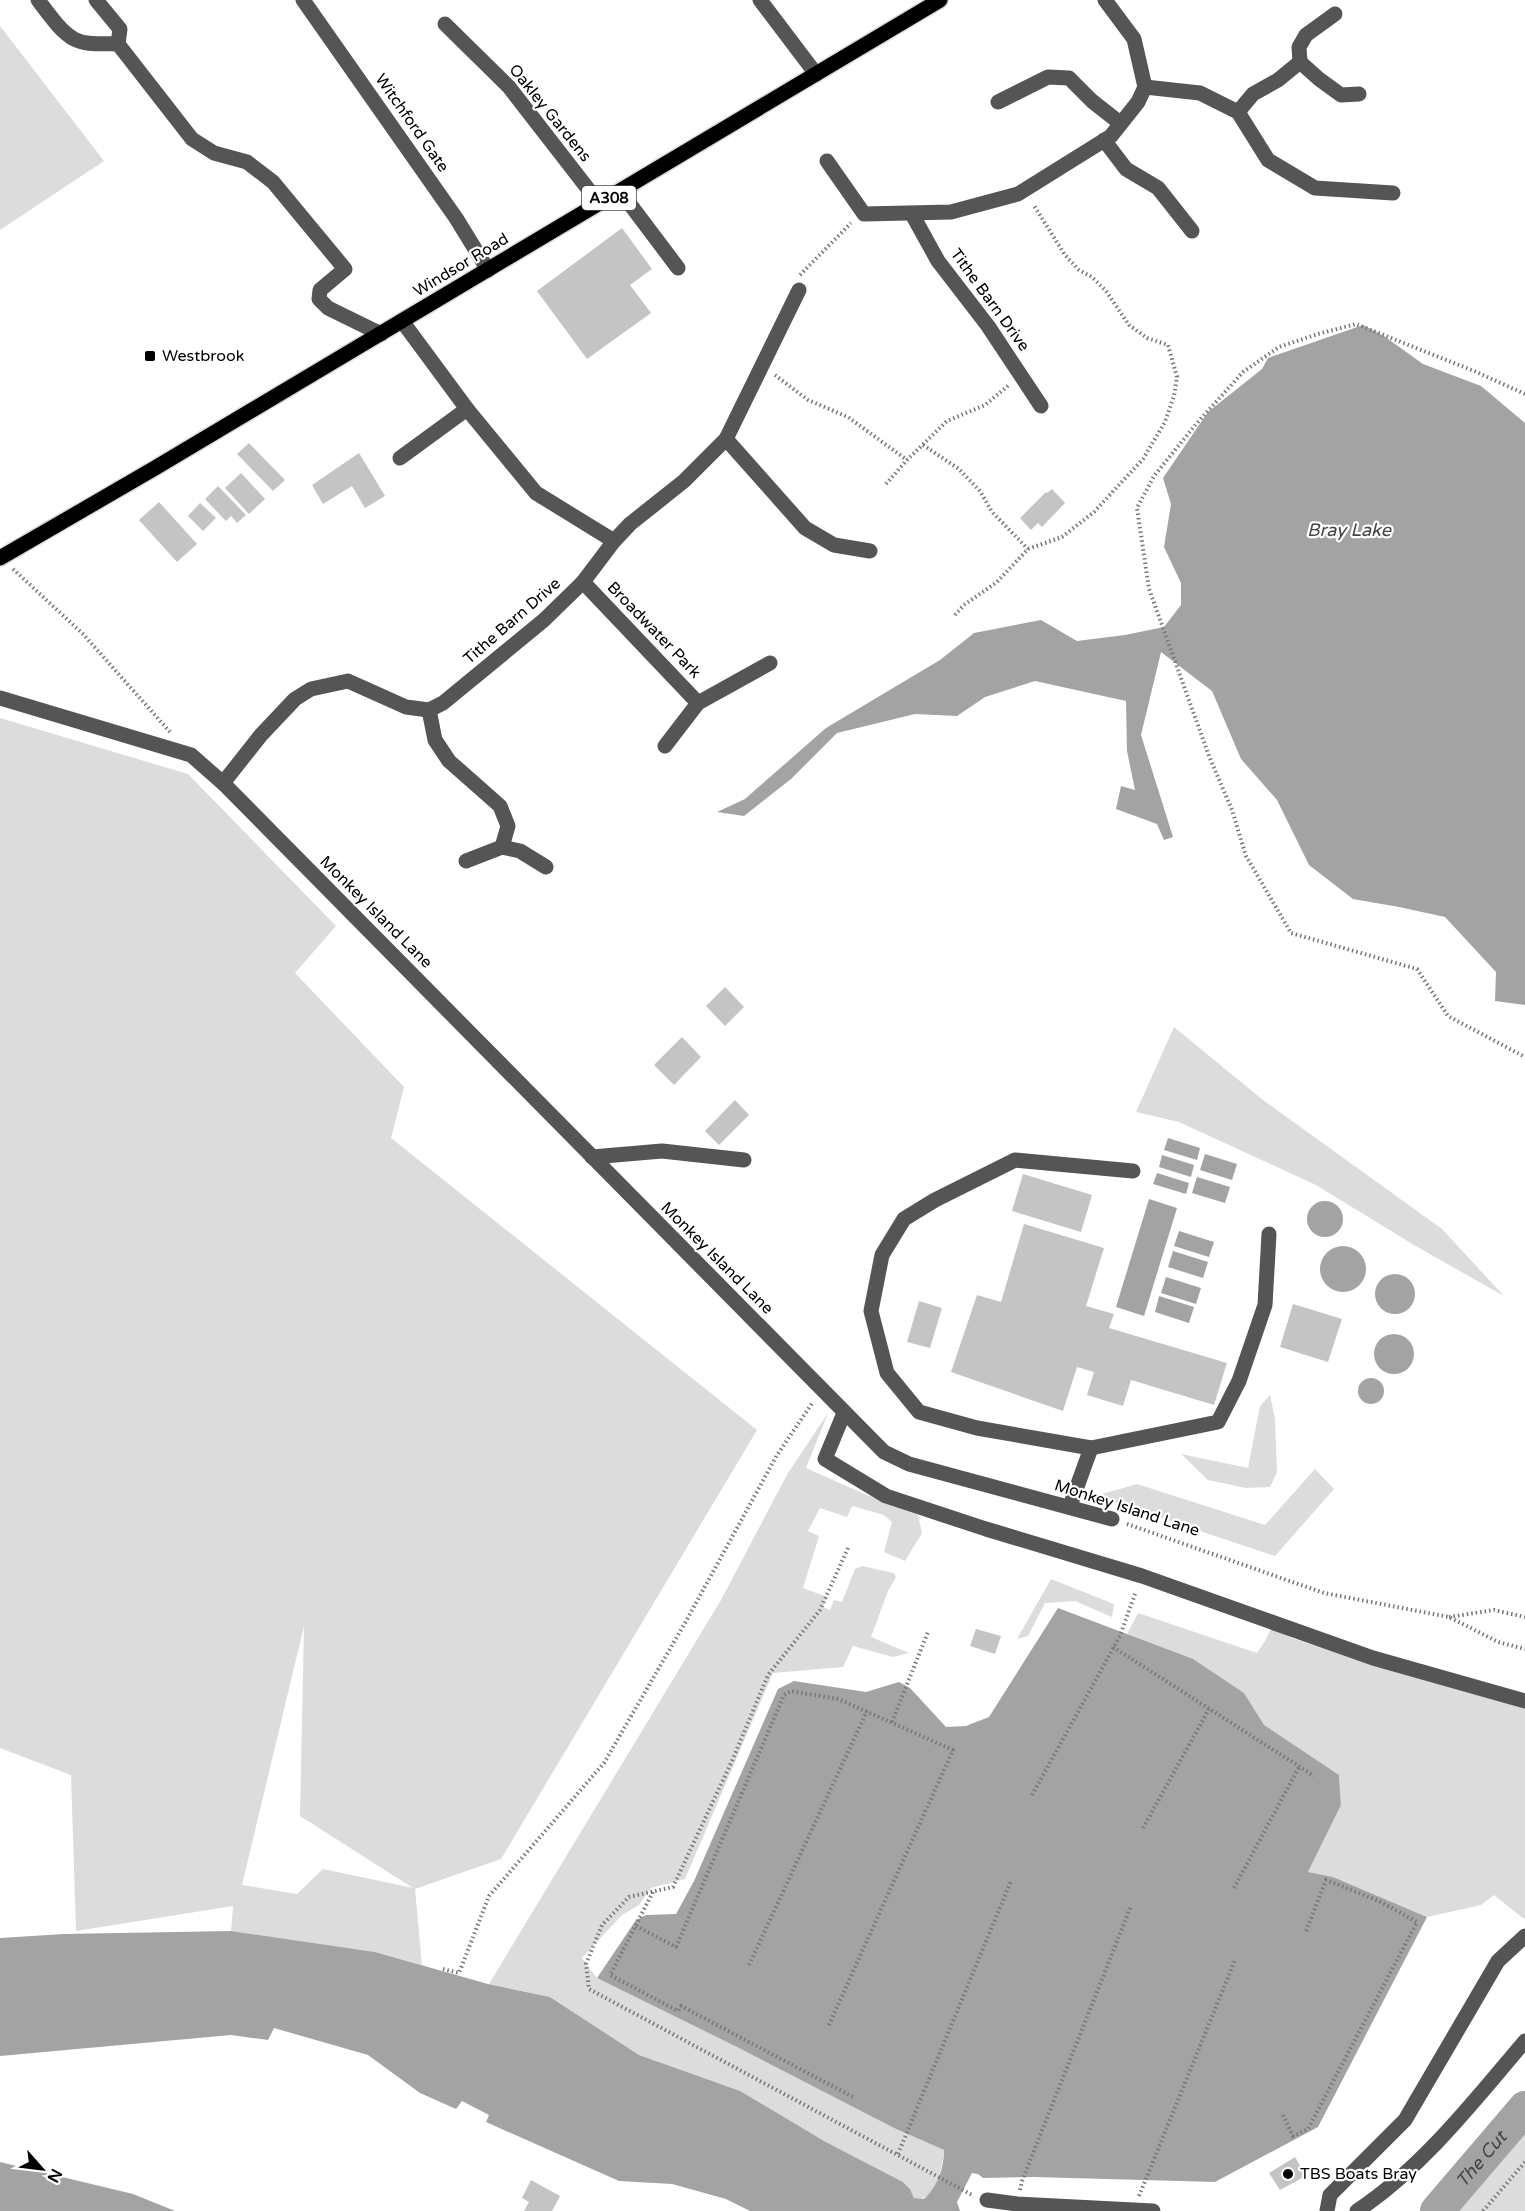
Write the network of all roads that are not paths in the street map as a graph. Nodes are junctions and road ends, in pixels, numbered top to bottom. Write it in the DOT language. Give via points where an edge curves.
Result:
graph roads {
  1 [pos="38,0"];
  2 [pos="96,0"];
  3 [pos="303,0"];
  4 [pos="760,0"];
  5 [pos="940,0"];
  6 [pos="1105,0"];
  7 [pos="1335,14"];
  8 [pos="445,24"];
  9 [pos="118,44"];
  10 [pos="1300,62"];
  11 [pos="816,74"];
  12 [pos="1145,87"];
  13 [pos="1359,94"];
  14 [pos="998,102"];
  15 [pos="1238,112"];
  16 [pos="1120,123"];
  17 [pos="1104,140"];
  18 [pos="827,161"];
  19 [pos="620,191"];
  20 [pos="1393,193"];
  21 [pos="599,203"];
  22 [pos="912,214"];
  23 [pos="1192,231"];
  24 [pos="678,268"];
  25 [pos="488,270"];
  26 [pos="799,290"];
  27 [pos="402,321"];
  28 [pos="381,334"];
  29 [pos="1041,406"];
  30 [pos="467,409"];
  31 [pos="726,439"];
  32 [pos="400,458"];
  33 [pos="614,541"];
  34 [pos="870,551"];
  35 [pos="4,561"];
  36 [pos="583,582"];
  37 [pos="770,663"];
  38 [pos="0,698"];
  39 [pos="698,703"];
  40 [pos="429,710"];
  41 [pos="665,746"];
  42 [pos="223,783"];
  43 [pos="502,847"];
  44 [pos="466,861"];
  45 [pos="546,867"];
  46 [pos="592,1156"];
  47 [pos="744,1160"];
  48 [pos="1133,1171"];
  49 [pos="1269,1234"];
  50 [pos="844,1413"];
  51 [pos="1091,1448"];
  52 [pos="1070,1506"];
  53 [pos="1112,1519"];
  54 [pos="1525,1701"];
  55 [pos="1525,1936"];
  56 [pos="1525,2041"];
  57 [pos="981,2198"];
  58 [pos="1153,2211"];
  59 [pos="1327,2211"];
  60 [pos="1357,2211"];
  1 -- 9 [label="street" via="74,39 90,44"];
  2 -- 9 [label="street" via="120,29"];
  3 -- 25 [label="street, Witchford Gate"];
  4 -- 11 [label="street"];
  5 -- 11 [label="main road, Windsor Road / A308"];
  6 -- 12 [label="street" via="1134,39"];
  7 -- 10 [label="street" via="1306,35 1299,47"];
  8 -- 21 [label="street, Oakley Gardens" via="509,87"];
  9 -- 28 [label="street" via="192,139 214,153 247,162 273,182 345,269 320,290 319,299 328,308"];
  10 -- 13 [label="street" via="1341,95"];
  10 -- 15 [label="street" via="1253,94"];
  11 -- 19 [label="main road, Windsor Road / A308"];
  12 -- 15 [label="street" via="1200,93"];
  12 -- 16 [label="street"];
  14 -- 16 [label="street" via="1048,77 1069,78"];
  15 -- 20 [label="street" via="1268,160 1315,188"];
  16 -- 17 [label="street"];
  17 -- 22 [label="street" via="1018,194 951,212"];
  17 -- 23 [label="street" via="1126,170 1158,188"];
  18 -- 22 [label="street" via="864,214"];
  19 -- 21 [label="main road, Windsor Road / A308"];
  19 -- 24 [label="street"];
  21 -- 25 [label="main road, Windsor Road / A308"];
  22 -- 29 [label="street, Tithe Barn Drive" via="939,261"];
  25 -- 27 [label="main road, Windsor Road / A308"];
  26 -- 31 [label="street, Tithe Barn Drive"];
  27 -- 28 [label="main road, Windsor Road / A308"];
  27 -- 30 [label="street"];
  28 -- 35 [label="main road, Windsor Road / A308"];
  30 -- 32 [label="street"];
  30 -- 33 [label="street" via="536,492"];
  31 -- 33 [label="street, Tithe Barn Drive"];
  31 -- 34 [label="street" via="805,528 834,545"];
  33 -- 36 [label="street, Tithe Barn Drive"];
  36 -- 39 [label="street, Broadwater Park"];
  36 -- 40 [label="street, Tithe Barn Drive" via="510,649"];
  37 -- 39 [label="street, Broadwater Park"];
  38 -- 42 [label="street, Monkey Island Lane" via="191,754"];
  39 -- 41 [label="street, Broadwater Park"];
  40 -- 42 [label="street" via="406,707 348,681 311,689 261,735"];
  40 -- 43 [label="street" via="435,740 448,761 500,806 508,826"];
  42 -- 46 [label="street, Monkey Island Lane"];
  43 -- 44 [label="street"];
  43 -- 45 [label="street" via="519,851"];
  46 -- 47 [label="street" via="662,1151"];
  46 -- 50 [label="street, Monkey Island Lane"];
  48 -- 51 [label="street" via="1015,1160 935,1200 904,1219 882,1255 871,1311 887,1373 919,1412 977,1428"];
  49 -- 51 [label="street" via="1266,1305 1239,1381 1218,1422"];
  50 -- 52 [label="street, Monkey Island Lane" via="884,1452 909,1464"];
  50 -- 54 [label="street" via="825,1459 886,1496 1142,1576 1373,1658"];
  51 -- 52 [label="street"];
  52 -- 53 [label="street, Monkey Island Lane"];
  55 -- 59 [label="street" via="1498,1960 1405,2120 1330,2195"];
  56 -- 60 [label="street" via="1455,2122 1386,2192"];
  57 -- 58 [label="street" via="1017,2204"];
}
